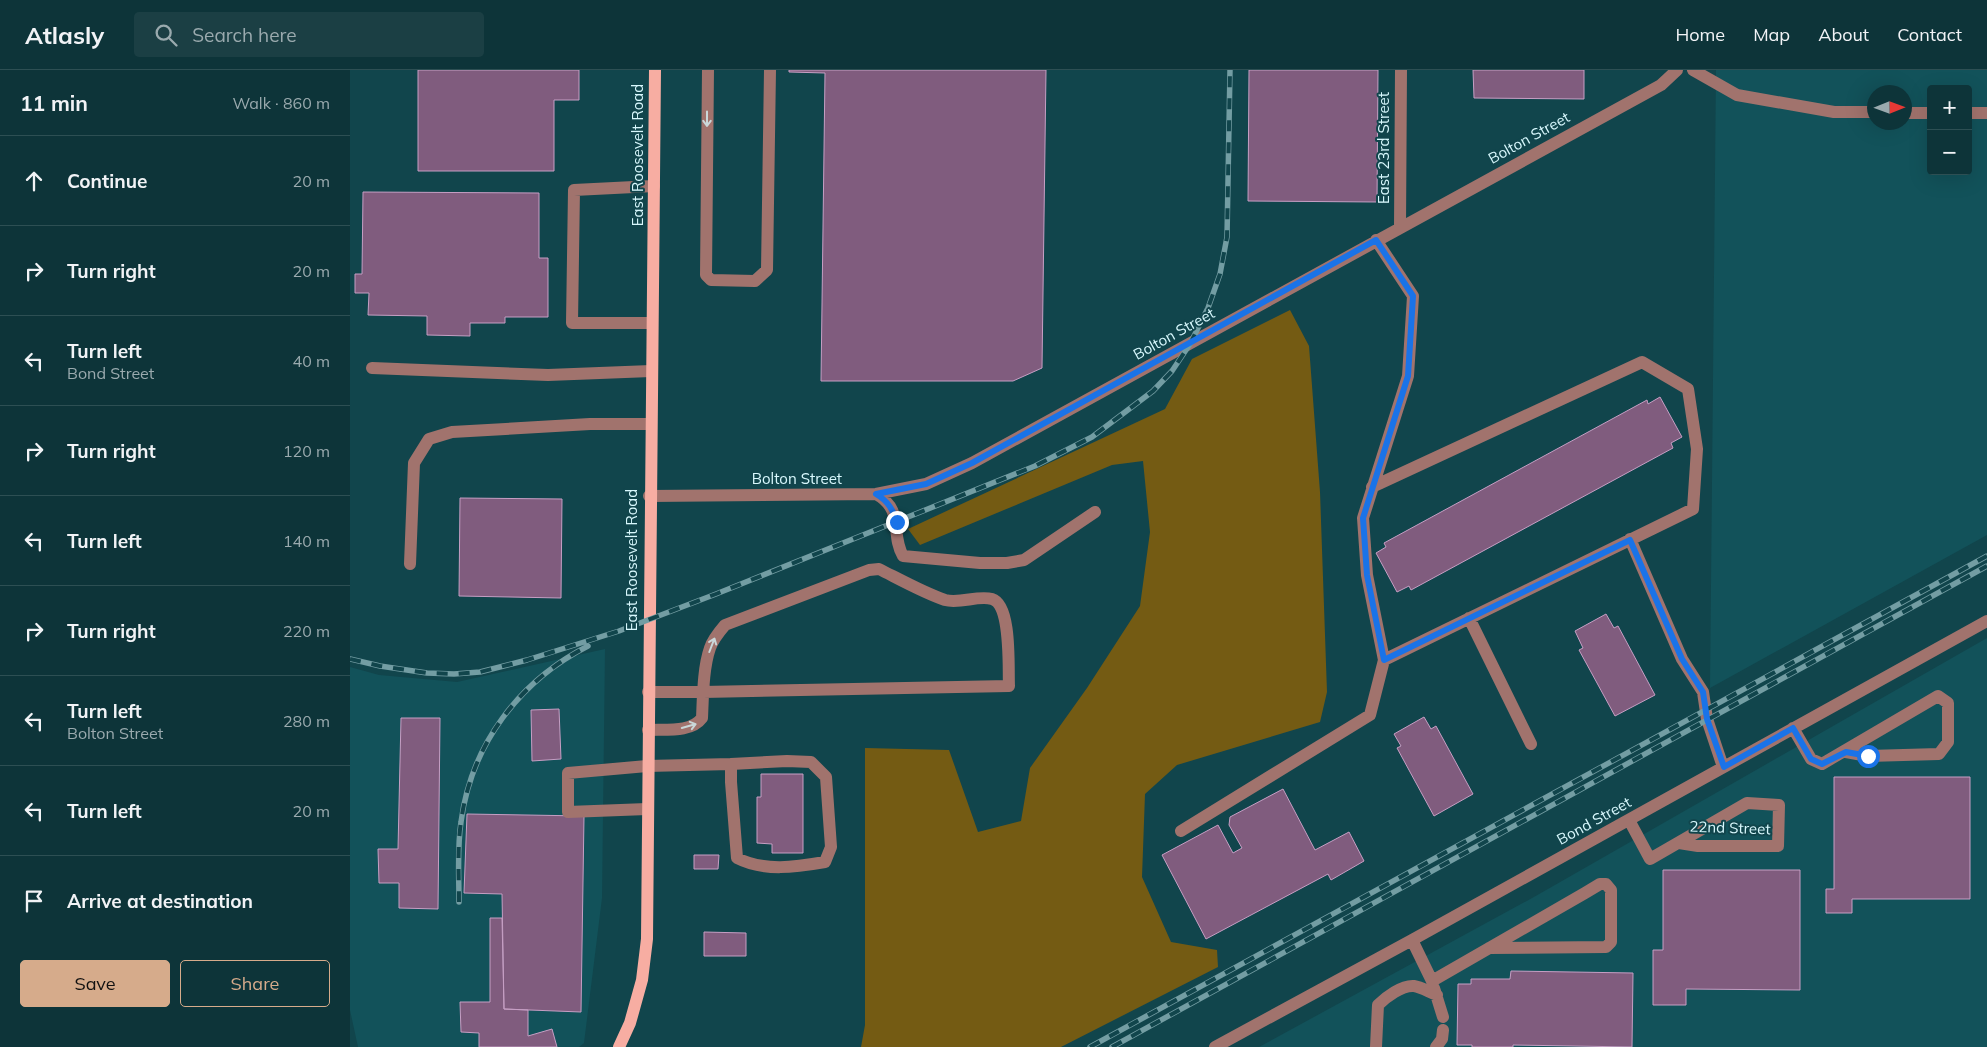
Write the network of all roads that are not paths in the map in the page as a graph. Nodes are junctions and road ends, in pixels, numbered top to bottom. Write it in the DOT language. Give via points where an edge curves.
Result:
graph roads {
  1 [pos="655,70"];
  2 [pos="708,70"];
  3 [pos="770,70"];
  4 [pos="1401,70"];
  5 [pos="1677,70"];
  6 [pos="1694,70"];
  7 [pos="1867,112"];
  8 [pos="1912,113"];
  9 [pos="1927,113"];
  10 [pos="1972,113"];
  11 [pos="1987,113"];
  12 [pos="654,186"];
  13 [pos="1400,227"];
  14 [pos="1376,240"];
  15 [pos="652,324"];
  16 [pos="372,368"];
  17 [pos="652,371"];
  18 [pos="650,424"];
  19 [pos="1372,488"];
  20 [pos="876,494"];
  21 [pos="649,496"];
  22 [pos="1095,512"];
  23 [pos="1630,540"];
  24 [pos="410,564"];
  25 [pos="1470,618"];
  26 [pos="1987,621"];
  27 [pos="1384,660"];
  28 [pos="648,692"];
  29 [pos="703,692"];
  30 [pos="1793,728"];
  31 [pos="648,730"];
  32 [pos="1531,744"];
  33 [pos="1846,752"];
  34 [pos="731,764"];
  35 [pos="648,766"];
  36 [pos="1724,767"];
  37 [pos="647,809"];
  38 [pos="1629,820"];
  39 [pos="1180,831"];
  40 [pos="1679,843"];
  41 [pos="1412,940"];
  42 [pos="1490,948"];
  43 [pos="1432,981"];
  44 [pos="1436,995"];
  45 [pos="1443,1016"];
  46 [pos="1443,1030"];
  47 [pos="620,1047"];
  48 [pos="1215,1047"];
  49 [pos="1376,1047"];
  50 [pos="1436,1047"];
  1 -- 12 [label="main road, East Roosevelt Road"];
  2 -- 3 [label="street, one-way" via="706,275 711,280 755,281 766,270"];
  4 -- 13 [label="street, East 23rd Street"];
  5 -- 13 [label="street, Bolton Street" via="1660,85"];
  6 -- 7 [label="street" via="1737,95 1834,112"];
  8 -- 9 [label="street"];
  10 -- 11 [label="street"];
  12 -- 15 [label="main road, East Roosevelt Road"];
  12 -- 15 [label="street" via="574,190 572,323"];
  13 -- 14 [label="street, Bolton Street"];
  14 -- 19 [label="street" via="1413,296 1408,376"];
  14 -- 20 [label="street, Bolton Street" via="972,463 926,484"];
  15 -- 17 [label="main road, East Roosevelt Road"];
  16 -- 17 [label="street" via="548,375"];
  17 -- 18 [label="main road, East Roosevelt Road"];
  18 -- 21 [label="main road, East Roosevelt Road"];
  18 -- 24 [label="street" via="452,432 429,439 414,463"];
  19 -- 23 [label="street" via="1642,362 1688,389 1697,449 1692,509"];
  19 -- 27 [label="street" via="1363,518 1367,575"];
  20 -- 21 [label="street, Bolton Street"];
  20 -- 22 [label="street" via="884,498 893,510 898,548 903,556 949,562 1008,563 1024,560"];
  21 -- 28 [label="main road, East Roosevelt Road"];
  23 -- 25 [label="street"];
  23 -- 36 [label="street" via="1682,659 1703,692 1707,719"];
  25 -- 27 [label="street"];
  25 -- 32 [label="street"];
  26 -- 30 [label="street, Bond Street"];
  27 -- 39 [label="street" via="1370,715"];
  28 -- 29 [label="street"];
  28 -- 31 [label="main road, East Roosevelt Road"];
  29 -- 29 [label="street, one-way" via="710,648 725,625 869,570 879,569 947,600 991,599 1003,610 1009,686"];
  31 -- 29 [label="street, one-way" via="694,726 702,718"];
  30 -- 33 [label="street" via="1811,759 1822,764"];
  30 -- 36 [label="street, Bond Street"];
  31 -- 35 [label="main road, East Roosevelt Road"];
  33 -- 33 [label="street" via="1938,696 1948,703 1948,742 1939,754 1868,756"];
  34 -- 34 [label="street" via="737,858 748,864 788,868 825,862 830,847 826,777 811,762"];
  34 -- 35 [label="street"];
  35 -- 37 [label="main road, East Roosevelt Road"];
  35 -- 37 [label="street" via="568,773 568,812"];
  36 -- 38 [label="street, Bond Street"];
  37 -- 47 [label="main road, East Roosevelt Road" via="646,939 642,980"];
  38 -- 40 [label="street, 22nd Street" via="1650,859"];
  38 -- 41 [label="street, Bond Street"];
  40 -- 40 [label="street, 22nd Street" via="1748,803 1779,805 1778,846"];
  41 -- 43 [label="street"];
  41 -- 48 [label="street, Bond Street"];
  42 -- 42 [label="street" via="1600,884 1606,884 1611,890 1611,942 1606,947"];
  42 -- 43 [label="street"];
  43 -- 44 [label="street"];
  44 -- 45 [label="street"];
  44 -- 49 [label="street" via="1407,986 1384,999 1378,1005"];
  46 -- 50 [label="street" via="1442,1039"];
}
